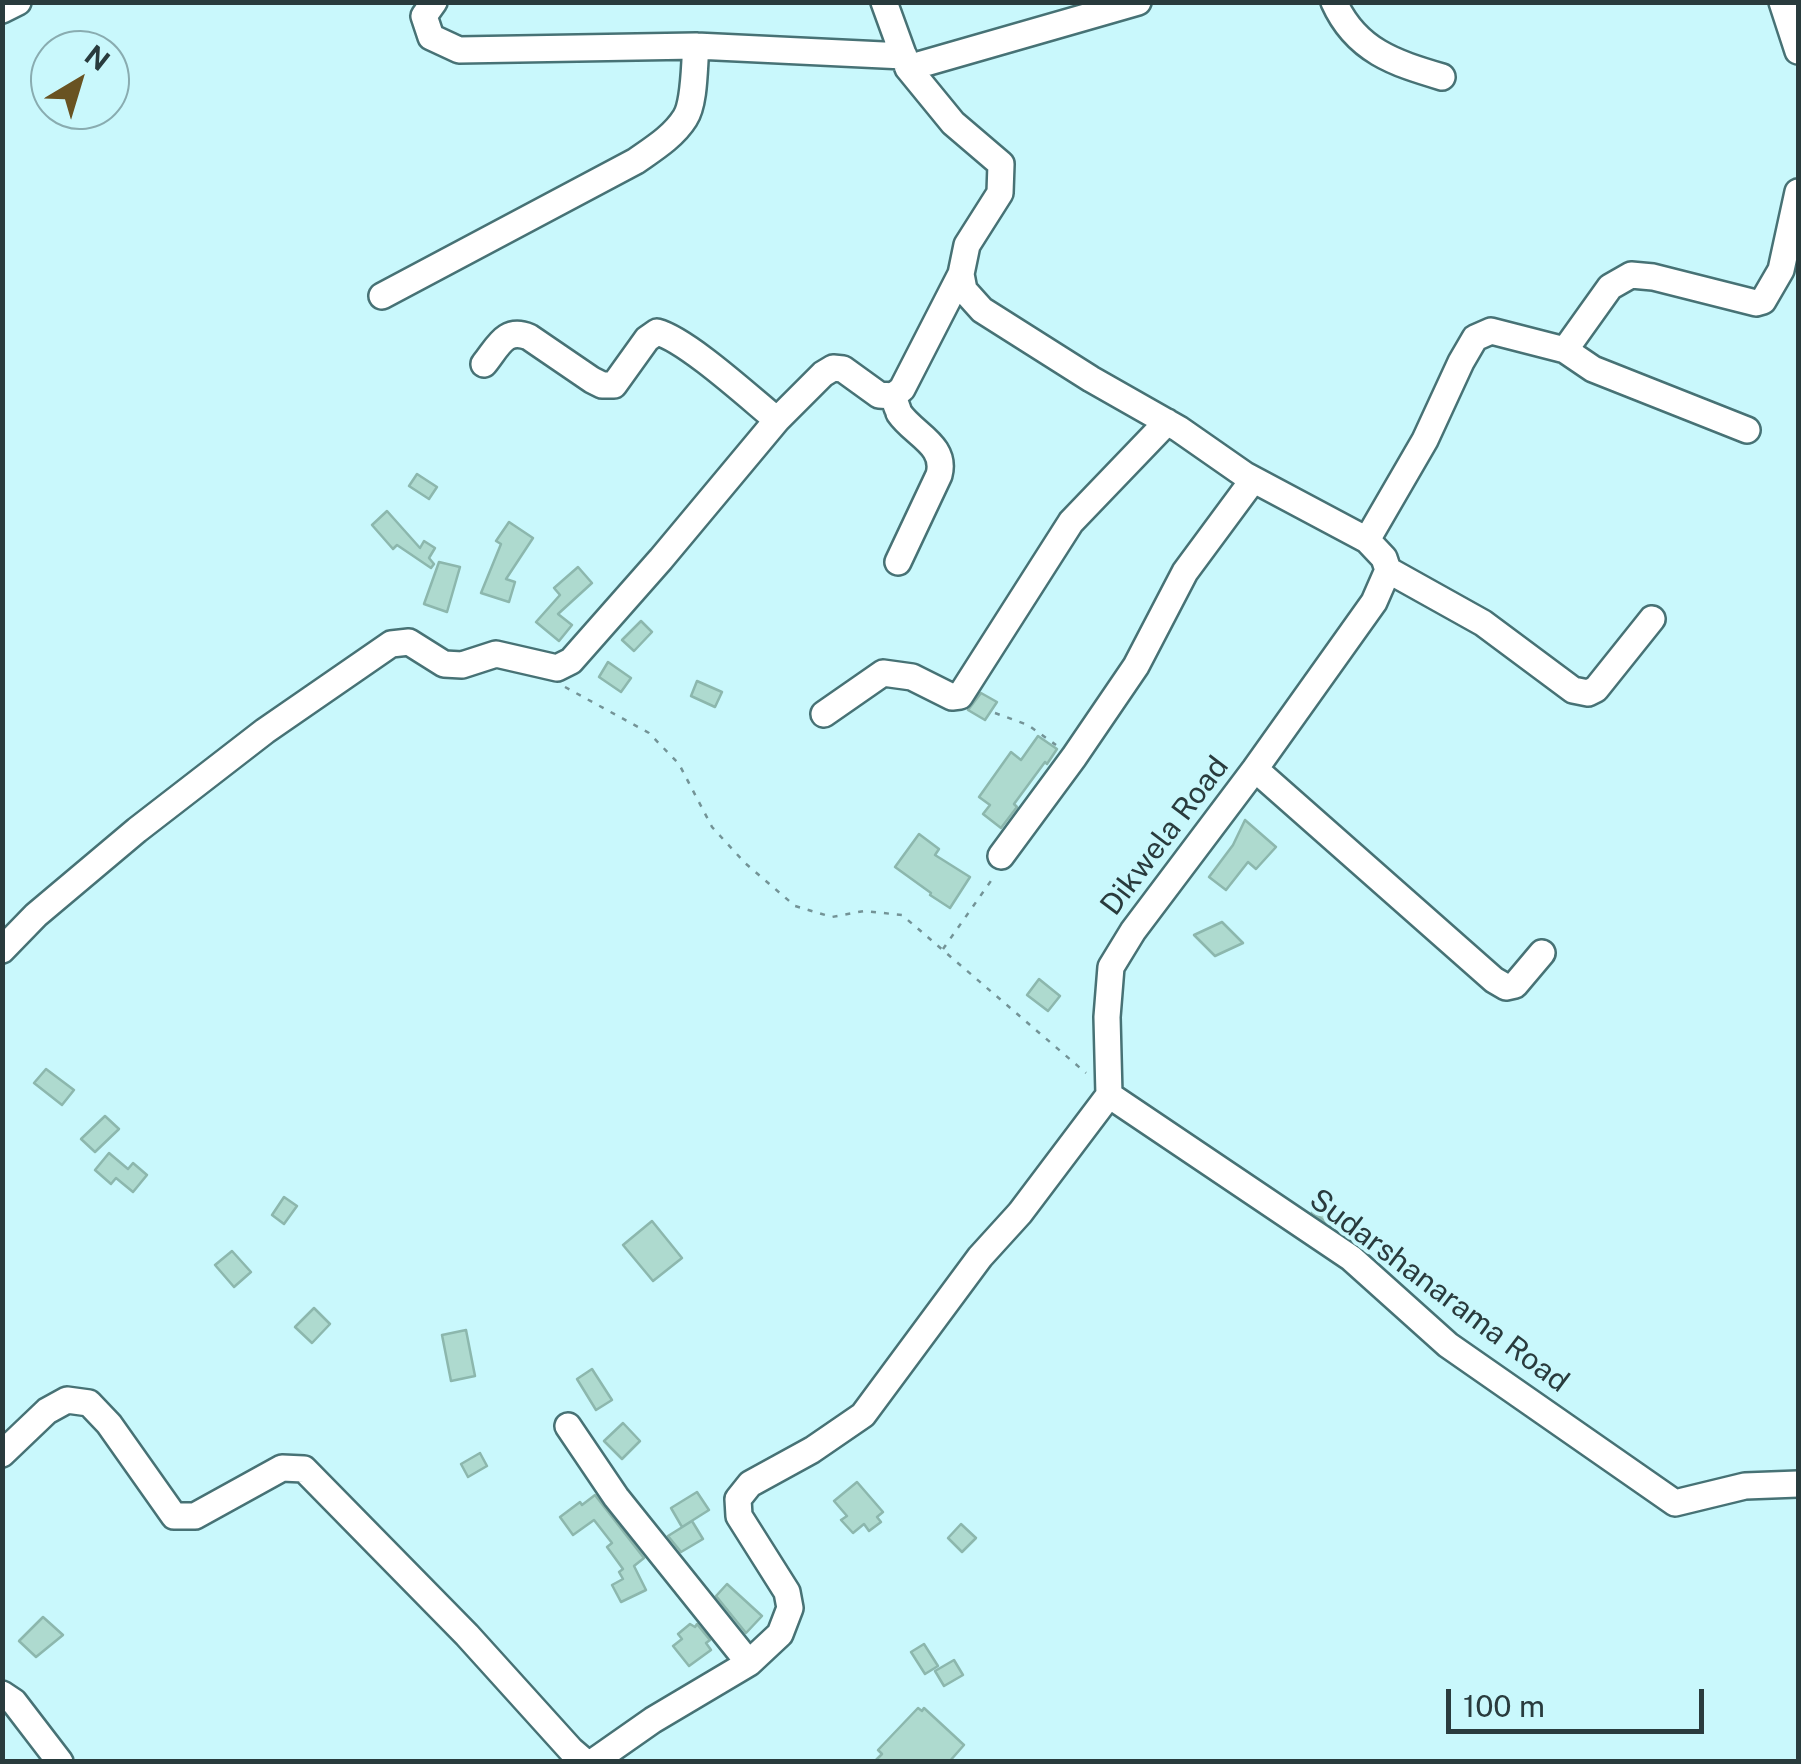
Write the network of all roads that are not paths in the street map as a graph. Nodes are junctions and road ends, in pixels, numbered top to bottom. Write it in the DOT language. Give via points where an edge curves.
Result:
graph roads {
  1 [pos="18,2"];
  2 [pos="434,2"];
  3 [pos="884,2"];
  4 [pos="1138,2"];
  5 [pos="1334,2"];
  6 [pos="1782,2"];
  7 [pos="2,10"];
  8 [pos="696,46"];
  9 [pos="1798,51"];
  10 [pos="906,62"];
  11 [pos="1442,77"];
  12 [pos="1798,192"];
  13 [pos="961,274"];
  14 [pos="1790,276"];
  15 [pos="382,296"];
  16 [pos="1565,350"];
  17 [pos="484,364"];
  18 [pos="893,396"];
  19 [pos="777,420"];
  20 [pos="1167,422"];
  21 [pos="1747,430"];
  22 [pos="1252,480"];
  23 [pos="1366,540"];
  24 [pos="898,562"];
  25 [pos="1388,570"];
  26 [pos="1652,619"];
  27 [pos="824,714"];
  28 [pos="1255,769"];
  29 [pos="1000,856"];
  30 [pos="2,950"];
  31 [pos="1542,953"];
  32 [pos="1109,1095"];
  33 [pos="568,1426"];
  34 [pos="2,1454"];
  35 [pos="1798,1484"];
  36 [pos="749,1663"];
  37 [pos="2,1694"];
  38 [pos="60,1762"];
  39 [pos="585,1762"];
  40 [pos="593,1762"];
  1 -- 7 [label="street"];
  2 -- 8 [label="street" via="424,16 431,37 460,50"];
  3 -- 10 [label="street"];
  4 -- 10 [label="street"];
  5 -- 11 [label="street" via="1372,51"];
  6 -- 9 [label="street"];
  8 -- 10 [label="street"];
  8 -- 15 [label="street" via="690,109 670,136 636,161"];
  10 -- 13 [label="street" via="953,123 1001,164 1000,193 967,244"];
  12 -- 14 [label="street"];
  13 -- 18 [label="street"];
  13 -- 20 [label="street" via="964,290 982,310"];
  14 -- 16 [label="street" via="1756,303 1631,276 1610,286"];
  16 -- 21 [label="street" via="1593,369"];
  16 -- 23 [label="street" via="1491,331 1475,338 1426,440"];
  17 -- 19 [label="street" via="508,334 518,332 592,380 614,386 657,332 693,352"];
  18 -- 19 [label="street" via="833,368"];
  18 -- 24 [label="street" via="942,464"];
  19 -- 30 [label="street" via="571,661 557,668 496,654 462,666 444,664 409,642 391,644 137,830"];
  20 -- 22 [label="street"];
  20 -- 27 [label="street" via="1071,522 960,696 883,673"];
  22 -- 23 [label="street"];
  22 -- 29 [label="street" via="1185,572 1136,666"];
  23 -- 25 [label="street"];
  25 -- 26 [label="street" via="1483,622 1573,690 1588,693"];
  25 -- 28 [label="street, Dikwela Road" via="1374,602"];
  28 -- 31 [label="street" via="1494,980 1515,985"];
  28 -- 32 [label="street, Dikwela Road" via="1111,967"];
  32 -- 35 [label="street, Sudarshanarama Road" via="1351,1258 1448,1345 1675,1503 1745,1486"];
  32 -- 36 [label="street" via="863,1415 750,1484 738,1499 739,1516 787,1592 790,1608 780,1634"];
  33 -- 36 [label="street"];
  34 -- 39 [label="street" via="67,1400 89,1403 109,1424 174,1516 195,1516 282,1468 304,1469"];
  36 -- 40 [label="street"];
  37 -- 38 [label="street"];
}
